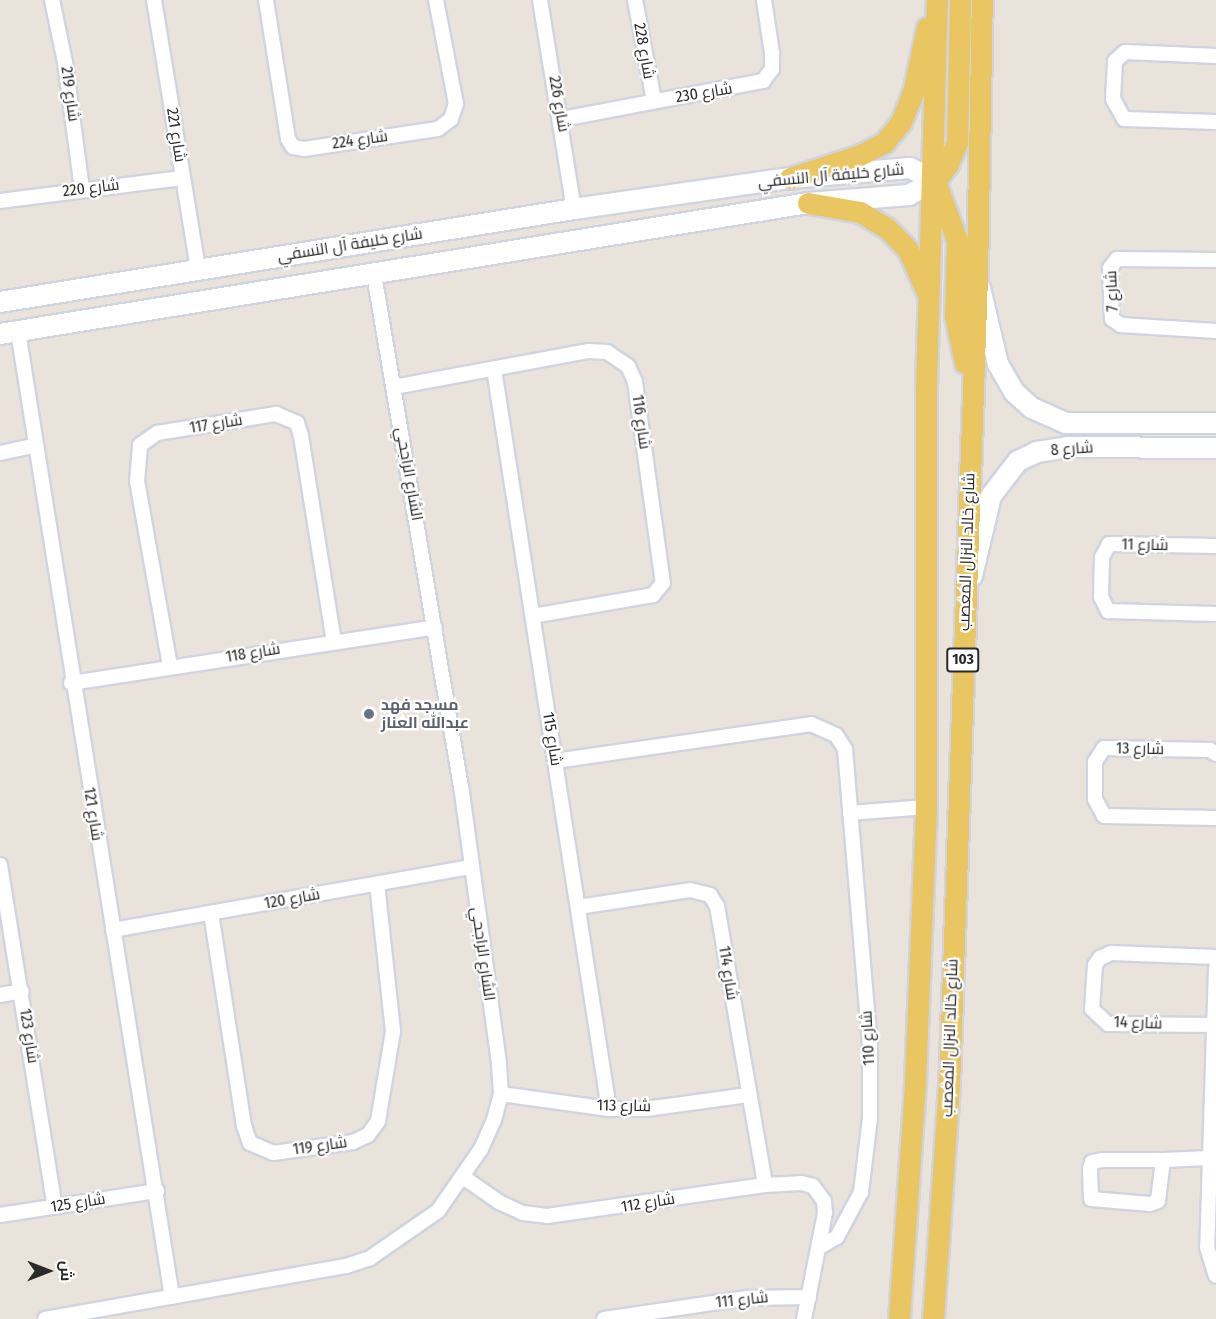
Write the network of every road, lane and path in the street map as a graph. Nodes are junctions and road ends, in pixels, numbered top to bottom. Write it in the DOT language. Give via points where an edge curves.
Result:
graph roads {
  1 [pos="52,0"];
  2 [pos="154,0"];
  3 [pos="266,0"];
  4 [pos="436,0"];
  5 [pos="540,0"];
  6 [pos="635,0"];
  7 [pos="764,0"];
  8 [pos="935,0"];
  9 [pos="960,0"];
  10 [pos="982,0"];
  11 [pos="1216,56"];
  12 [pos="654,101"];
  13 [pos="562,118"];
  14 [pos="1216,122"];
  15 [pos="183,178"];
  16 [pos="790,178"];
  17 [pos="934,181"];
  18 [pos="82,189"];
  19 [pos="0,201"];
  20 [pos="808,203"];
  21 [pos="574,209"];
  22 [pos="1216,260"];
  23 [pos="198,270"];
  24 [pos="374,274"];
  25 [pos="977,276"];
  26 [pos="0,302"];
  27 [pos="929,306"];
  28 [pos="1216,331"];
  29 [pos="9,333"];
  30 [pos="494,369"];
  31 [pos="394,387"];
  32 [pos="972,396"];
  33 [pos="1216,423"];
  34 [pos="33,446"];
  35 [pos="1216,448"];
  36 [pos="0,453"];
  37 [pos="1216,546"];
  38 [pos="965,608"];
  39 [pos="1216,614"];
  40 [pos="533,616"];
  41 [pos="435,627"];
  42 [pos="334,641"];
  43 [pos="170,666"];
  44 [pos="72,683"];
  45 [pos="1216,754"];
  46 [pos="555,761"];
  47 [pos="926,807"];
  48 [pos="850,813"];
  49 [pos="1216,818"];
  50 [pos="0,865"];
  51 [pos="471,867"];
  52 [pos="377,884"];
  53 [pos="578,907"];
  54 [pos="211,913"];
  55 [pos="113,930"];
  56 [pos="1216,957"];
  57 [pos="1216,968"];
  58 [pos="22,991"];
  59 [pos="0,995"];
  60 [pos="1215,1026"];
  61 [pos="501,1094"];
  62 [pos="748,1095"];
  63 [pos="609,1109"];
  64 [pos="1210,1158"];
  65 [pos="1163,1160"];
  66 [pos="463,1177"];
  67 [pos="765,1185"];
  68 [pos="157,1191"];
  69 [pos="55,1206"];
  70 [pos="0,1215"];
  71 [pos="820,1247"];
  72 [pos="1216,1276"];
  73 [pos="172,1297"];
  74 [pos="809,1297"];
  75 [pos="45,1319"];
  76 [pos="604,1319"];
  77 [pos="804,1319"];
  78 [pos="899,1319"];
  79 [pos="933,1319"];
  1 -- 18 [label="street, شارع 219" via="65,62"];
  2 -- 15 [label="street, شارع 221"];
  3 -- 4 [label="street, شارع 224" via="288,139 293,147 304,148 438,129 452,119 456,104"];
  5 -- 13 [label="street, شارع 226"];
  6 -- 12 [label="street, شارع 228"];
  7 -- 12 [label="street, شارع 230" via="772,69 763,81"];
  8 -- 16 [label="main road" via="913,93 901,122 884,143"];
  8 -- 17 [label="main road, شارع خالد النزال المعصب / 103"];
  9 -- 17 [label="main road" via="957,142 948,164"];
  10 -- 25 [label="main road, شارع خالد النزال المعصب / 103"];
  11 -- 14 [label="street" via="1125,52 1115,61 1113,99 1124,118"];
  12 -- 13 [label="street, شارع 230"];
  13 -- 21 [label="street, شارع 226"];
  15 -- 18 [label="street, شارع 220"];
  15 -- 23 [label="street, شارع 221"];
  16 -- 17 [label="street, شارع خليفة آل النسفي" via="910,168"];
  16 -- 21 [label="street, شارع خليفة آل النسفي"];
  17 -- 20 [label="street, شارع خليفة آل النسفي" via="909,195"];
  17 -- 27 [label="main road, شارع خالد النزال المعصب / 103"];
  17 -- 32 [label="main road" via="957,240 954,316"];
  18 -- 19 [label="street, شارع 220"];
  20 -- 24 [label="street, شارع خليفة آل النسفي"];
  20 -- 27 [label="main road" via="860,212 887,228 908,249 923,277"];
  21 -- 23 [label="street, شارع خليفة آل النسفي"];
  22 -- 28 [label="street, شارع 7" via="1117,260 1110,268 1112,319 1121,326"];
  23 -- 26 [label="street, شارع خليفة آل النسفي"];
  24 -- 29 [label="street, شارع خليفة آل النسفي"];
  24 -- 31 [label="street, الشارع الراجحي"];
  25 -- 32 [label="main road, شارع خالد النزال المعصب / 103"];
  25 -- 33 [label="street, شارع 8" via="998,364 1014,392 1032,408 1065,423"];
  27 -- 47 [label="main road, شارع خالد النزال المعصب / 103"];
  29 -- 34 [label="street, شارع 121"];
  30 -- 31 [label="street, شارع 116"];
  30 -- 40 [label="street, شارع 115"];
  30 -- 40 [label="street, شارع 116" via="589,351 607,352 628,366 635,382 663,583 653,595"];
  31 -- 41 [label="street, الشارع الراجحي"];
  32 -- 38 [label="main road, شارع خالد النزال المعصب / 103"];
  34 -- 36 [label="street"];
  34 -- 44 [label="street, شارع 121"];
  35 -- 38 [label="street, شارع 8" via="1067,447 1037,452 1018,461 991,496"];
  37 -- 39 [label="street, شارع 11" via="1109,544 1101,557 1101,597 1108,610"];
  38 -- 79 [label="main road, شارع خالد النزال المعصب / 103" via="949,1086"];
  40 -- 46 [label="street, شارع 115"];
  41 -- 42 [label="street, شارع 118"];
  41 -- 51 [label="street, الشارع الراجحي"];
  42 -- 43 [label="street, شارع 118"];
  42 -- 43 [label="street, شارع 117" via="301,436 297,423 276,414 157,433 140,445 137,481"];
  43 -- 44 [label="street, شارع 118"];
  44 -- 55 [label="street, شارع 121"];
  45 -- 49 [label="street, شارع 13" via="1210,750 1104,748 1095,762 1095,800 1104,816"];
  46 -- 48 [label="street, شارع 110" via="810,724 836,735 845,748"];
  46 -- 53 [label="street, شارع 115"];
  47 -- 48 [label="street"];
  47 -- 78 [label="main road, شارع خالد النزال المعصب / 103" via="915,1082"];
  48 -- 71 [label="street, شارع 110" via="870,1044 870,1118 861,1192 837,1237"];
  50 -- 58 [label="street, شارع 123"];
  51 -- 52 [label="street, شارع 120"];
  51 -- 61 [label="street, الشارع الراجحي"];
  52 -- 54 [label="street, شارع 120"];
  52 -- 54 [label="street, شارع 119" via="393,1031 378,1121 368,1135 353,1142 273,1153 250,1143 244,1126"];
  53 -- 62 [label="street, 114 شارع" via="690,890 710,895 717,906"];
  53 -- 63 [label="street, شارع 115"];
  54 -- 55 [label="street, شارع 120"];
  55 -- 68 [label="street, شارع 121"];
  56 -- 60 [label="street, شارع 14" via="1111,953 1095,965 1092,1009 1108,1024"];
  57 -- 60 [label="street"];
  58 -- 59 [label="street"];
  58 -- 69 [label="street, شارع 123"];
  60 -- 64 [label="street"];
  61 -- 63 [label="street, شارع 113"];
  61 -- 66 [label="street, الشارع الراجحي" via="488,1135"];
  62 -- 63 [label="street, شارع 113" via="646,1109"];
  62 -- 67 [label="street, 114 شارع"];
  64 -- 65 [label="street"];
  64 -- 72 [label="street" via="1207,1247"];
  65 -- 65 [label="street" via="1092,1162 1091,1199 1150,1204 1158,1201"];
  66 -- 67 [label="street, شارع 112" via="499,1202 523,1213 547,1216"];
  66 -- 73 [label="street, الشارع الراجحي" via="438,1211 370,1258 346,1266"];
  67 -- 71 [label="street, شارع 112" via="813,1186 824,1202"];
  68 -- 69 [label="street, شارع 125"];
  68 -- 73 [label="street, شارع 121"];
  69 -- 70 [label="street, شارع 125"];
  71 -- 74 [label="street"];
  73 -- 75 [label="street, الشارع الراجحي"];
  74 -- 76 [label="street, شارع 111" via="747,1298"];
  74 -- 77 [label="street"];
}
